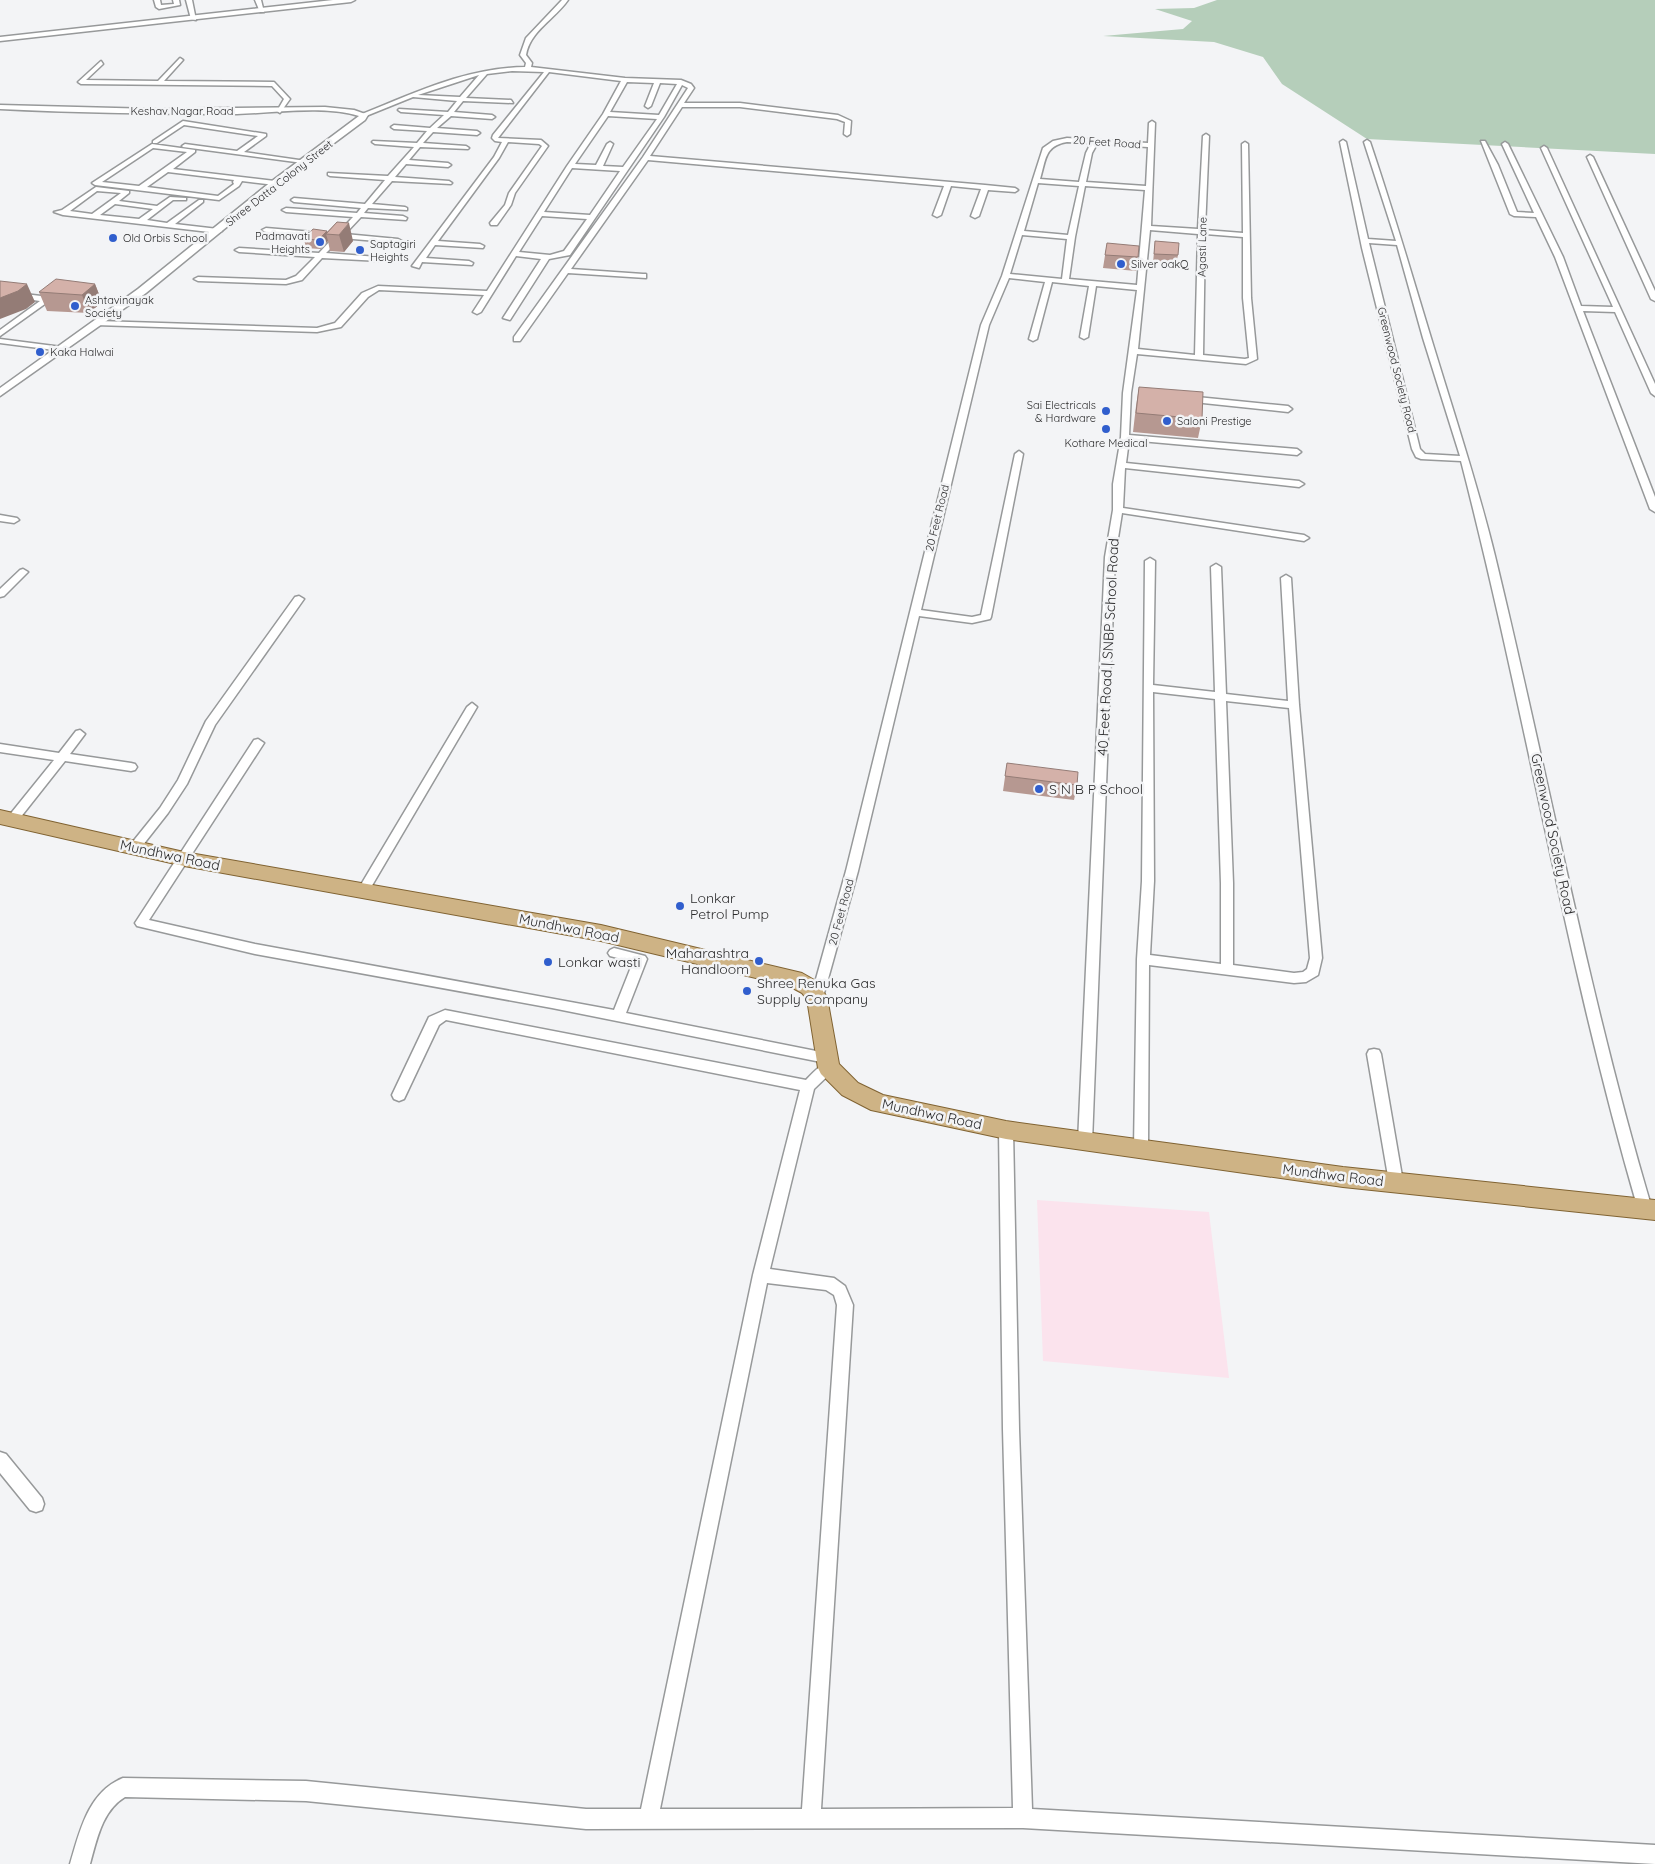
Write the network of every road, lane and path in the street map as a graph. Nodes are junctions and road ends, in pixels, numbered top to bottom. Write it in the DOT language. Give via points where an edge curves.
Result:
graph roads {
  1 [pos="157,0"];
  2 [pos="176,0"];
  3 [pos="189,0"];
  4 [pos="258,0"];
  5 [pos="351,0"];
  6 [pos="565,0"];
  7 [pos="262,10"];
  8 [pos="194,19"];
  9 [pos="0,39"];
  10 [pos="180,60"];
  11 [pos="101,63"];
  12 [pos="528,69"];
  13 [pos="548,70"];
  14 [pos="486,71"];
  15 [pos="625,80"];
  16 [pos="658,81"];
  17 [pos="159,82"];
  18 [pos="681,82"];
  19 [pos="411,96"];
  20 [pos="462,100"];
  21 [pos="511,102"];
  22 [pos="679,105"];
  23 [pos="648,106"];
  24 [pos="0,107"];
  25 [pos="401,110"];
  26 [pos="280,111"];
  27 [pos="449,114"];
  28 [pos="606,114"];
  29 [pos="364,115"];
  30 [pos="492,117"];
  31 [pos="661,117"];
  32 [pos="1152,123"];
  33 [pos="394,127"];
  34 [pos="432,129"];
  35 [pos="229,130"];
  36 [pos="477,132"];
  37 [pos="223,134"];
  38 [pos="846,134"];
  39 [pos="1206,136"];
  40 [pos="216,139"];
  41 [pos="506,141"];
  42 [pos="1095,141"];
  43 [pos="375,142"];
  44 [pos="1343,142"];
  45 [pos="1366,142"];
  46 [pos="1483,142"];
  47 [pos="610,144"];
  48 [pos="1245,144"];
  49 [pos="1505,144"];
  50 [pos="420,145"];
  51 [pos="1151,145"];
  52 [pos="466,148"];
  53 [pos="1544,148"];
  54 [pos="202,149"];
  55 [pos="238,153"];
  56 [pos="1590,157"];
  57 [pos="646,158"];
  58 [pos="303,161"];
  59 [pos="406,162"];
  60 [pos="448,165"];
  61 [pos="570,166"];
  62 [pos="599,167"];
  63 [pos="625,169"];
  64 [pos="167,170"];
  65 [pos="330,174"];
  66 [pos="391,178"];
  67 [pos="241,179"];
  68 [pos="1036,180"];
  69 [pos="275,183"];
  70 [pos="449,183"];
  71 [pos="948,184"];
  72 [pos="1083,184"];
  73 [pos="985,187"];
  74 [pos="1148,188"];
  75 [pos="140,189"];
  76 [pos="1015,190"];
  77 [pos="294,200"];
  78 [pos="113,202"];
  79 [pos="366,206"];
  80 [pos="159,208"];
  81 [pos="405,209"];
  82 [pos="286,210"];
  83 [pos="539,214"];
  84 [pos="937,215"];
  85 [pos="1539,215"];
  86 [pos="94,216"];
  87 [pos="358,216"];
  88 [pos="975,216"];
  89 [pos="592,217"];
  90 [pos="403,218"];
  91 [pos="140,222"];
  92 [pos="494,223"];
  93 [pos="169,225"];
  94 [pos="1147,228"];
  95 [pos="266,230"];
  96 [pos="218,231"];
  97 [pos="1203,232"];
  98 [pos="1020,233"];
  99 [pos="341,235"];
  100 [pos="1246,235"];
  101 [pos="1072,237"];
  102 [pos="398,241"];
  103 [pos="1365,241"];
  104 [pos="434,243"];
  105 [pos="1400,243"];
  106 [pos="239,250"];
  107 [pos="476,252"];
  108 [pos="323,254"];
  109 [pos="513,254"];
  110 [pos="547,256"];
  111 [pos="378,259"];
  112 [pos="566,271"];
  113 [pos="464,273"];
  114 [pos="643,276"];
  115 [pos="1006,276"];
  116 [pos="198,279"];
  117 [pos="1049,280"];
  118 [pos="1066,281"];
  119 [pos="1093,284"];
  120 [pos="1140,288"];
  121 [pos="0,293"];
  122 [pos="489,294"];
  123 [pos="1655,299"];
  124 [pos="1578,308"];
  125 [pos="1618,310"];
  126 [pos="477,312"];
  127 [pos="507,318"];
  128 [pos="0,322"];
  129 [pos="98,323"];
  130 [pos="14,324"];
  131 [pos="0,334"];
  132 [pos="1084,337"];
  133 [pos="518,339"];
  134 [pos="1033,339"];
  135 [pos="0,341"];
  136 [pos="62,349"];
  137 [pos="1134,351"];
  138 [pos="1199,357"];
  139 [pos="0,393"];
  140 [pos="1655,393"];
  141 [pos="1174,398"];
  142 [pos="1288,408"];
  143 [pos="1125,437"];
  144 [pos="1297,452"];
  145 [pos="1019,454"];
  146 [pos="1464,459"];
  147 [pos="1121,464"];
  148 [pos="1299,484"];
  149 [pos="1655,509"];
  150 [pos="1118,510"];
  151 [pos="0,518"];
  152 [pos="14,520"];
  153 [pos="1304,538"];
  154 [pos="1150,561"];
  155 [pos="1216,567"];
  156 [pos="23,572"];
  157 [pos="1286,578"];
  158 [pos="0,594"];
  159 [pos="299,599"];
  160 [pos="914,612"];
  161 [pos="1148,688"];
  162 [pos="1221,697"];
  163 [pos="1294,705"];
  164 [pos="472,707"];
  165 [pos="80,734"];
  166 [pos="258,744"];
  167 [pos="0,748"];
  168 [pos="61,758"];
  169 [pos="131,768"];
  170 [pos="6,819"];
  171 [pos="135,848"];
  172 [pos="184,859"];
  173 [pos="363,891"];
  174 [pos="614,953"];
  175 [pos="1143,959"];
  176 [pos="1227,970"];
  177 [pos="818,997"];
  178 [pos="618,1016"];
  179 [pos="1374,1054"];
  180 [pos="828,1063"];
  181 [pos="808,1086"];
  182 [pos="398,1095"];
  183 [pos="1006,1130"];
  184 [pos="1085,1142"];
  185 [pos="1141,1149"];
  186 [pos="1396,1182"];
  187 [pos="1650,1209"];
  188 [pos="761,1275"];
  189 [pos="0,1460"];
  190 [pos="36,1504"];
  191 [pos="1022,1818"];
  192 [pos="812,1819"];
  193 [pos="648,1820"];
  194 [pos="1655,1855"];
  195 [pos="80,1864"];
  1 -- 2 [label="street" via="159,7 177,5"];
  3 -- 8 [label="street"];
  4 -- 7 [label="street"];
  5 -- 7 [label="street"];
  6 -- 12 [label="street" via="557,13 536,30 525,48 523,56 529,63"];
  7 -- 8 [label="street"];
  8 -- 9 [label="street"];
  10 -- 17 [label="street"];
  11 -- 17 [label="street" via="81,82"];
  12 -- 13 [label="street"];
  12 -- 14 [label="street"];
  13 -- 15 [label="street"];
  13 -- 41 [label="street" via="494,138"];
  14 -- 19 [label="street"];
  14 -- 20 [label="street"];
  15 -- 16 [label="street"];
  15 -- 28 [label="street"];
  16 -- 18 [label="street"];
  16 -- 23 [label="street"];
  17 -- 26 [label="street" via="274,84 287,99"];
  18 -- 22 [label="street" via="691,88"];
  18 -- 31 [label="street"];
  19 -- 20 [label="street"];
  19 -- 29 [label="street"];
  20 -- 21 [label="street"];
  20 -- 27 [label="street"];
  22 -- 38 [label="street" via="740,105 838,117 848,121"];
  22 -- 57 [label="street"];
  24 -- 26 [label="street, Keshav Nagar Road" via="148,112"];
  25 -- 27 [label="street"];
  26 -- 29 [label="street, Keshav Nagar Road" via="334,111"];
  27 -- 30 [label="street"];
  27 -- 34 [label="street"];
  28 -- 31 [label="street"];
  28 -- 61 [label="street"];
  29 -- 58 [label="street, Shree Datta Colony Street"];
  31 -- 63 [label="street"];
  32 -- 51 [label="street, 40 Feet Road | SNBP School Road"];
  33 -- 34 [label="street"];
  34 -- 36 [label="street"];
  34 -- 50 [label="street"];
  35 -- 37 [label="street"];
  35 -- 54 [label="street" via="183,123 155,142"];
  35 -- 55 [label="street" via="264,135"];
  39 -- 97 [label="street, Agasti Lane"];
  40 -- 54 [label="street"];
  41 -- 92 [label="street" via="541,142 545,146"];
  41 -- 104 [label="street"];
  42 -- 51 [label="street, 20 Feet Road"];
  42 -- 68 [label="street, 20 Feet Road" via="1068,140 1050,144"];
  42 -- 72 [label="street" via="1089,153"];
  43 -- 50 [label="street"];
  44 -- 103 [label="street, Greenwood Society Road"];
  45 -- 105 [label="street, Greenwood Society Road"];
  46 -- 85 [label="street" via="1514,214"];
  47 -- 62 [label="street"];
  48 -- 100 [label="street"];
  49 -- 85 [label="street"];
  50 -- 52 [label="street"];
  50 -- 59 [label="street"];
  51 -- 74 [label="street, 40 Feet Road | SNBP School Road"];
  53 -- 125 [label="street"];
  54 -- 55 [label="street"];
  55 -- 58 [label="street"];
  56 -- 123 [label="street"];
  57 -- 71 [label="street"];
  57 -- 112 [label="street"];
  58 -- 69 [label="street, Shree Datta Colony Street"];
  59 -- 60 [label="street"];
  59 -- 66 [label="street"];
  61 -- 62 [label="street"];
  61 -- 83 [label="street"];
  62 -- 63 [label="street"];
  63 -- 89 [label="street"];
  64 -- 67 [label="street"];
  64 -- 75 [label="street"];
  64 -- 75 [label="street" via="193,151 152,146 95,183"];
  65 -- 66 [label="street"];
  66 -- 70 [label="street"];
  66 -- 79 [label="street"];
  67 -- 69 [label="street"];
  67 -- 75 [label="street" via="236,182 238,185 219,198"];
  68 -- 72 [label="street"];
  68 -- 98 [label="street, 20 Feet Road"];
  69 -- 96 [label="street, Shree Datta Colony Street"];
  71 -- 73 [label="street"];
  71 -- 84 [label="street"];
  72 -- 74 [label="street"];
  72 -- 101 [label="street"];
  73 -- 76 [label="street"];
  73 -- 88 [label="street"];
  74 -- 94 [label="street, 40 Feet Road | SNBP School Road"];
  77 -- 79 [label="street"];
  78 -- 80 [label="street"];
  78 -- 86 [label="street"];
  78 -- 86 [label="street" via="127,192 96,189 60,213"];
  79 -- 81 [label="street"];
  79 -- 87 [label="street"];
  80 -- 91 [label="street"];
  80 -- 93 [label="street" via="172,198 201,201"];
  82 -- 87 [label="street"];
  83 -- 89 [label="street"];
  83 -- 109 [label="street"];
  85 -- 124 [label="street"];
  86 -- 91 [label="street"];
  87 -- 90 [label="street"];
  87 -- 99 [label="street"];
  89 -- 110 [label="street" via="567,252 560,256"];
  91 -- 93 [label="street"];
  93 -- 96 [label="street"];
  94 -- 97 [label="street"];
  94 -- 120 [label="street, 40 Feet Road | SNBP School Road"];
  95 -- 99 [label="street"];
  96 -- 129 [label="street, Shree Datta Colony Street"];
  97 -- 100 [label="street"];
  97 -- 138 [label="street, Agasti Lane"];
  98 -- 101 [label="street"];
  98 -- 115 [label="street, 20 Feet Road"];
  99 -- 102 [label="street"];
  99 -- 108 [label="street"];
  100 -- 138 [label="street" via="1247,298 1253,359 1246,362"];
  101 -- 118 [label="street"];
  103 -- 105 [label="street"];
  103 -- 146 [label="street, Greenwood Society Road" via="1416,449 1424,457"];
  104 -- 107 [label="street"];
  104 -- 107 [label="street" via="418,263"];
  105 -- 146 [label="street, Greenwood Society Road"];
  106 -- 108 [label="street"];
  107 -- 113 [label="street"];
  108 -- 111 [label="street"];
  108 -- 116 [label="street" via="293,281"];
  109 -- 110 [label="street"];
  109 -- 122 [label="street"];
  110 -- 127 [label="street"];
  112 -- 114 [label="street"];
  112 -- 133 [label="street"];
  115 -- 117 [label="street"];
  115 -- 160 [label="street, 20 Feet Road" via="986,325"];
  117 -- 118 [label="street"];
  117 -- 134 [label="street"];
  118 -- 119 [label="street"];
  119 -- 120 [label="street"];
  119 -- 132 [label="street"];
  120 -- 137 [label="street, 40 Feet Road | SNBP School Road"];
  121 -- 130 [label="street" via="45,301"];
  122 -- 126 [label="street"];
  122 -- 129 [label="street" via="378,288 365,295 338,325 317,330"];
  124 -- 125 [label="street"];
  124 -- 149 [label="street"];
  125 -- 140 [label="street"];
  128 -- 130 [label="street"];
  129 -- 136 [label="street, Shree Datta Colony Street"];
  130 -- 131 [label="street"];
  135 -- 136 [label="street"];
  136 -- 139 [label="street, Shree Datta Colony Street"];
  137 -- 138 [label="street"];
  137 -- 143 [label="street, 40 Feet Road | SNBP School Road"];
  141 -- 142 [label="street"];
  143 -- 144 [label="street"];
  143 -- 147 [label="street, 40 Feet Road | SNBP School Road"];
  145 -- 160 [label="street" via="986,617 972,620"];
  146 -- 187 [label="street, Greenwood Society Road" via="1498,593 1592,1013 1622,1131"];
  147 -- 148 [label="street"];
  147 -- 150 [label="street, 40 Feet Road | SNBP School Road"];
  150 -- 153 [label="street"];
  150 -- 184 [label="street, 40 Feet Road | SNBP School Road" via="1110,557"];
  151 -- 152 [label="street"];
  154 -- 161 [label="street"];
  155 -- 162 [label="street"];
  156 -- 158 [label="street"];
  157 -- 163 [label="street"];
  159 -- 171 [label="street" via="210,724 171,803"];
  160 -- 177 [label="street, 20 Feet Road"];
  161 -- 162 [label="street"];
  161 -- 175 [label="street" via="1148,881"];
  162 -- 163 [label="street"];
  162 -- 176 [label="street"];
  163 -- 176 [label="street" via="1316,958 1313,972 1306,977 1294,978"];
  164 -- 173 [label="street"];
  165 -- 168 [label="street"];
  166 -- 172 [label="street"];
  167 -- 168 [label="street"];
  168 -- 169 [label="street"];
  168 -- 170 [label="street"];
  170 -- 171 [label="main road, Mundhwa Road"];
  171 -- 172 [label="main road, Mundhwa Road"];
  172 -- 173 [label="main road, Mundhwa Road"];
  172 -- 178 [label="street" via="142,923 255,949"];
  173 -- 177 [label="main road, Mundhwa Road" via="611,935 795,979"];
  174 -- 178 [label="street" via="641,959"];
  175 -- 176 [label="street"];
  175 -- 185 [label="street"];
  177 -- 180 [label="main road"];
  178 -- 180 [label="street"];
  179 -- 186 [label="street"];
  180 -- 181 [label="street"];
  180 -- 183 [label="main road, Mundhwa Road" via="850,1089 878,1103"];
  181 -- 182 [label="street" via="445,1015 434,1021"];
  181 -- 188 [label="street"];
  183 -- 184 [label="main road, Mundhwa Road"];
  183 -- 191 [label="street"];
  184 -- 185 [label="main road, Mundhwa Road"];
  185 -- 186 [label="main road, Mundhwa Road"];
  186 -- 187 [label="main road, Mundhwa Road"];
  188 -- 192 [label="street" via="829,1282 840,1291 845,1305"];
  188 -- 193 [label="street"];
  189 -- 190 [label="street"];
  191 -- 192 [label="street"];
  191 -- 194 [label="street"];
  192 -- 193 [label="street"];
  193 -- 195 [label="street" via="586,1819 306,1791 124,1787 111,1793 103,1802"];
}
